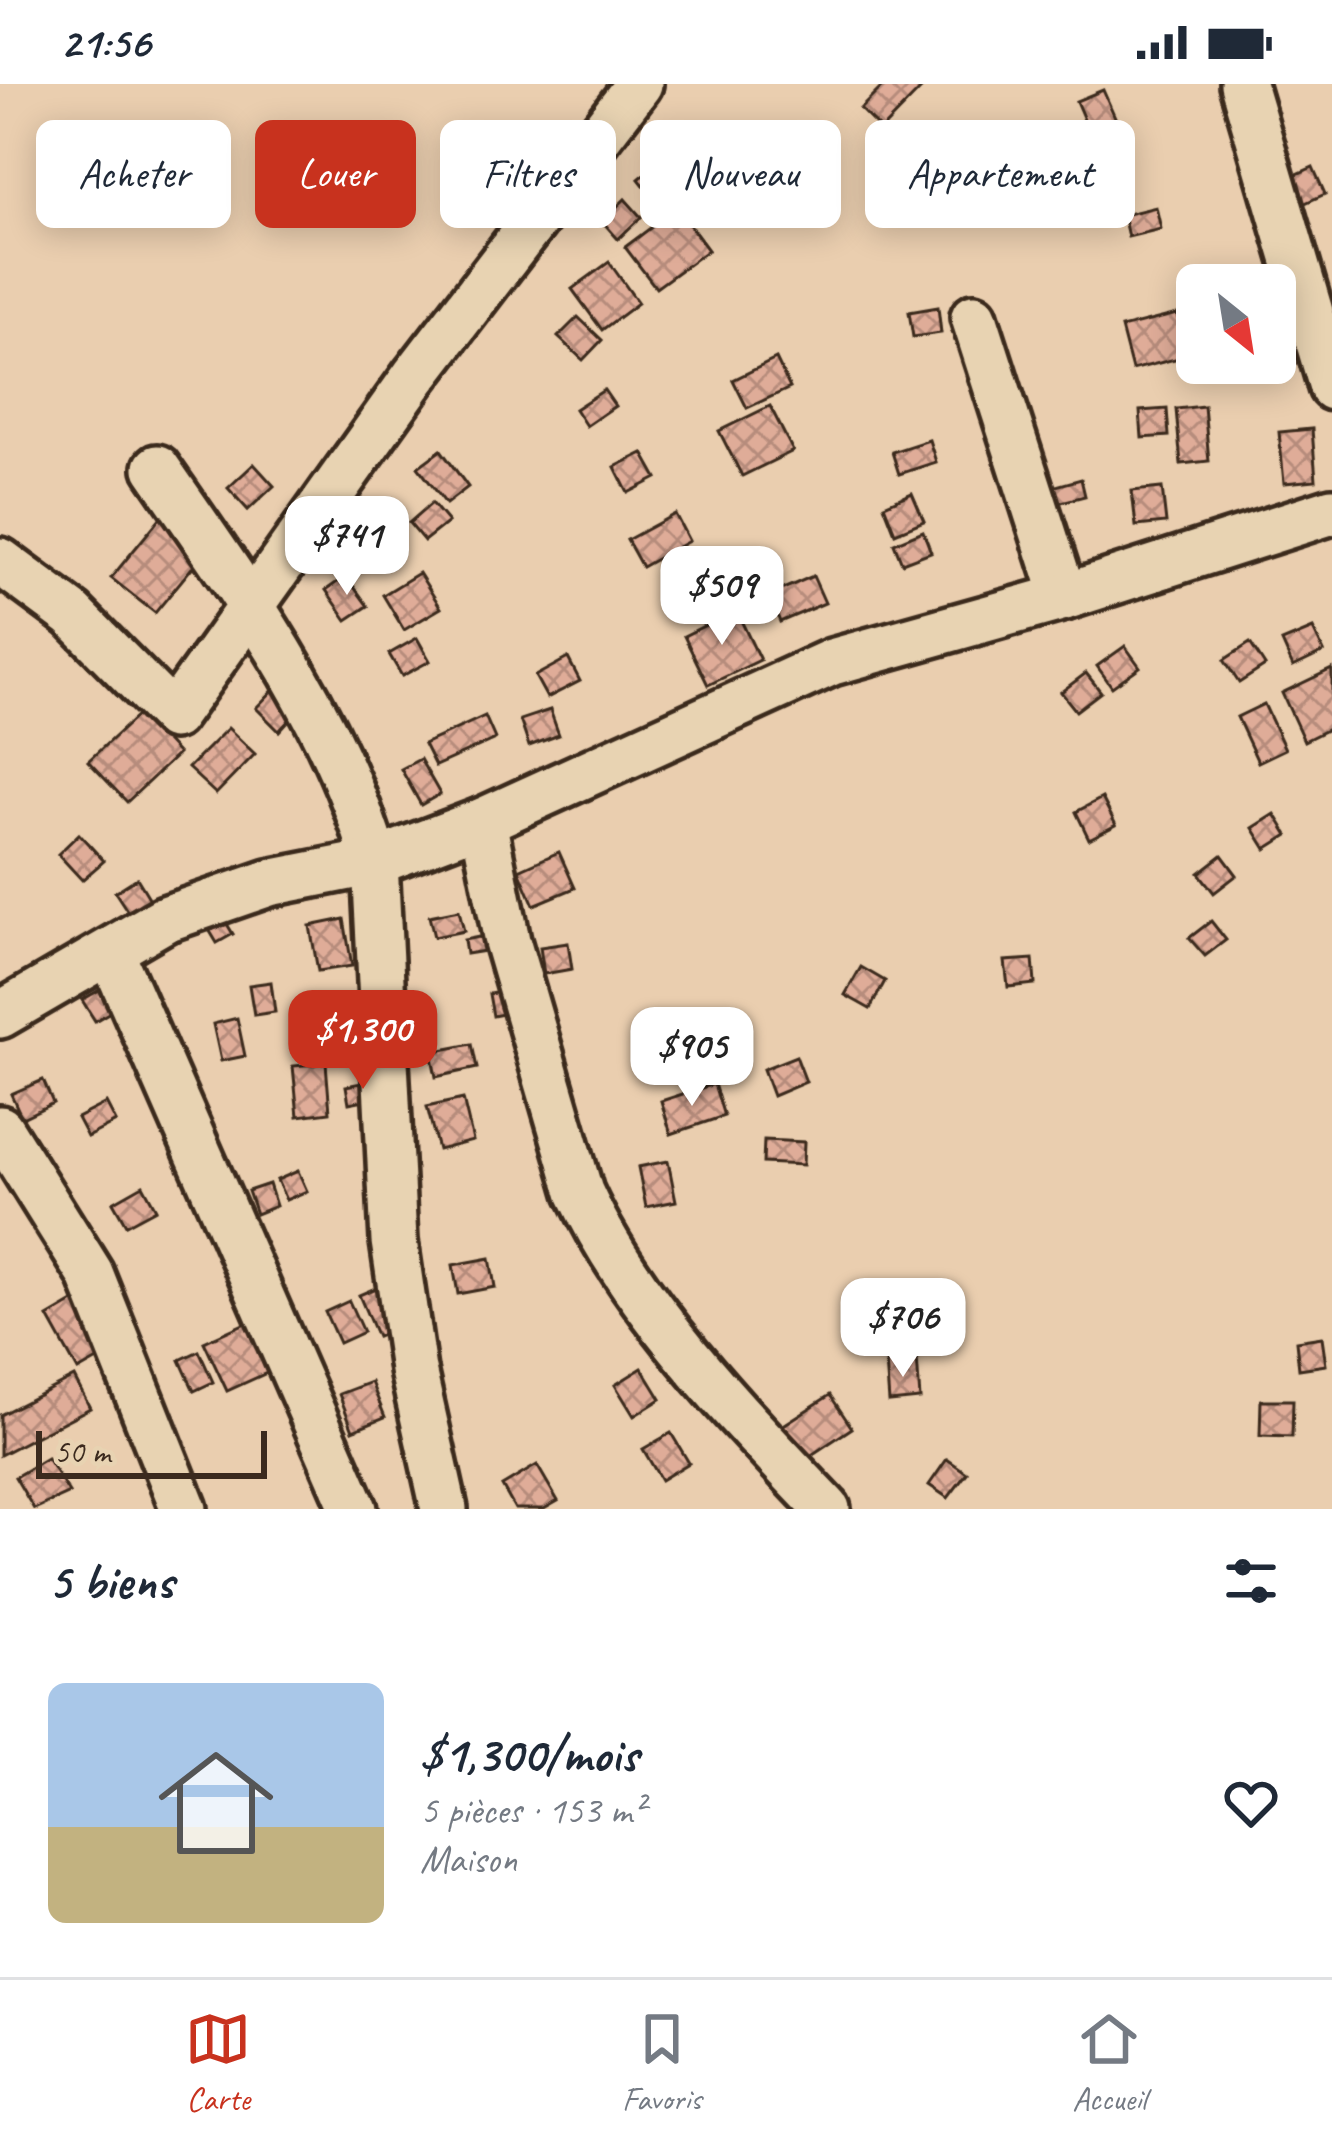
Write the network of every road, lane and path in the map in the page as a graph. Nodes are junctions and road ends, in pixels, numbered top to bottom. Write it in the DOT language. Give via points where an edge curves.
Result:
graph roads {
  1 [pos="639,84"];
  2 [pos="1243,84"];
  3 [pos="974,317"];
  4 [pos="1332,387"];
  5 [pos="157,467"];
  6 [pos="1332,511"];
  7 [pos="0,561"];
  8 [pos="1064,598"];
  9 [pos="253,606"];
  10 [pos="483,820"];
  11 [pos="375,862"];
  12 [pos="111,952"];
  13 [pos="0,1015"];
  14 [pos="0,1129"];
  15 [pos="184,1509"];
  16 [pos="354,1509"];
  17 [pos="444,1509"];
  18 [pos="827,1509"];
  1 -- 9 [label="street" via="415,376"];
  2 -- 4 [label="street"];
  3 -- 8 [label="street"];
  5 -- 9 [label="street"];
  6 -- 8 [label="street"];
  7 -- 9 [label="street" via="73,615 173,716"];
  8 -- 10 [label="street" via="832,662"];
  9 -- 11 [label="street" via="345,770"];
  10 -- 11 [label="street"];
  10 -- 18 [label="street" via="507,941 598,1232 670,1330"];
  11 -- 12 [label="street" via="268,883 165,919"];
  11 -- 17 [label="street" via="394,1241"];
  12 -- 13 [label="street"];
  12 -- 16 [label="street"];
  14 -- 15 [label="street" via="90,1273"];
}
